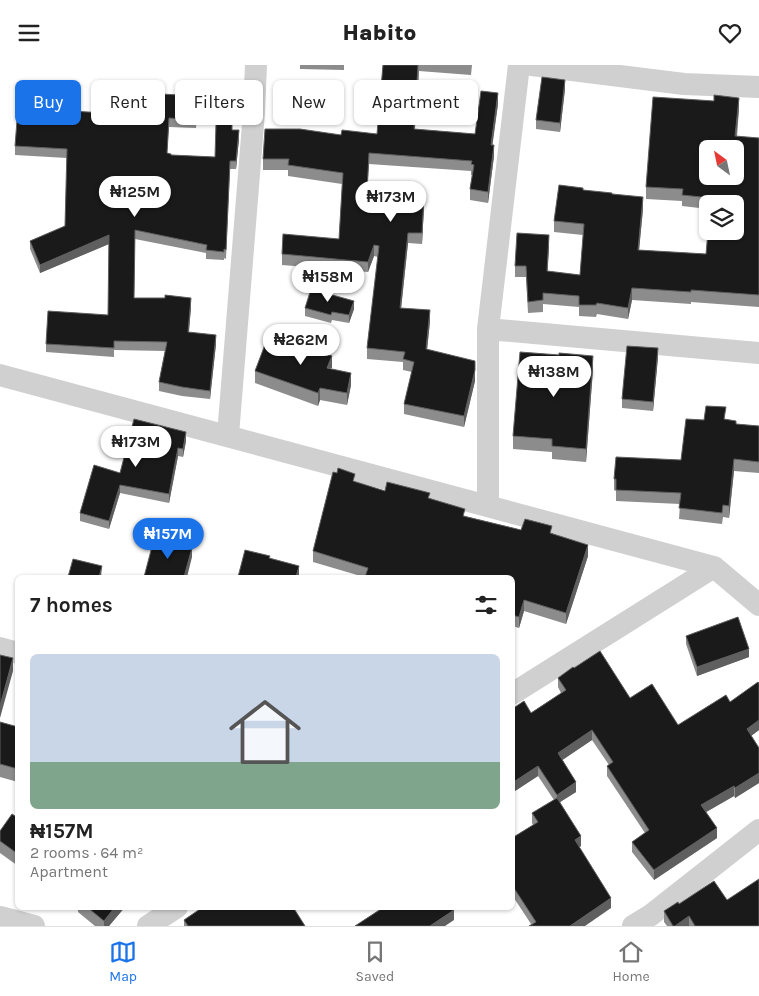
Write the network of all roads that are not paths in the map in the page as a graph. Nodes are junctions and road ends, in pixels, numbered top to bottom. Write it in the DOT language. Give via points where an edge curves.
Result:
graph roads {
  1 [pos="256,65"];
  2 [pos="519,65"];
  3 [pos="532,65"];
  4 [pos="759,87"];
  5 [pos="488,329"];
  6 [pos="759,353"];
  7 [pos="0,375"];
  8 [pos="228,435"];
  9 [pos="488,505"];
  10 [pos="714,567"];
  11 [pos="759,605"];
  12 [pos="0,648"];
  13 [pos="15,652"];
  14 [pos="515,692"];
  15 [pos="759,830"];
  16 [pos="172,910"];
  17 [pos="0,917"];
  18 [pos="34,926"];
  19 [pos="148,926"];
  20 [pos="632,926"];
  1 -- 8 [label="street"];
  2 -- 5 [label="street"];
  3 -- 4 [label="street" via="684,84"];
  5 -- 6 [label="street"];
  5 -- 9 [label="street"];
  7 -- 8 [label="street"];
  8 -- 9 [label="street"];
  9 -- 10 [label="street"];
  10 -- 11 [label="street"];
  10 -- 14 [label="street"];
  12 -- 13 [label="street"];
  15 -- 20 [label="street" via="651,915"];
  16 -- 19 [label="street"];
  17 -- 18 [label="street"];
}
